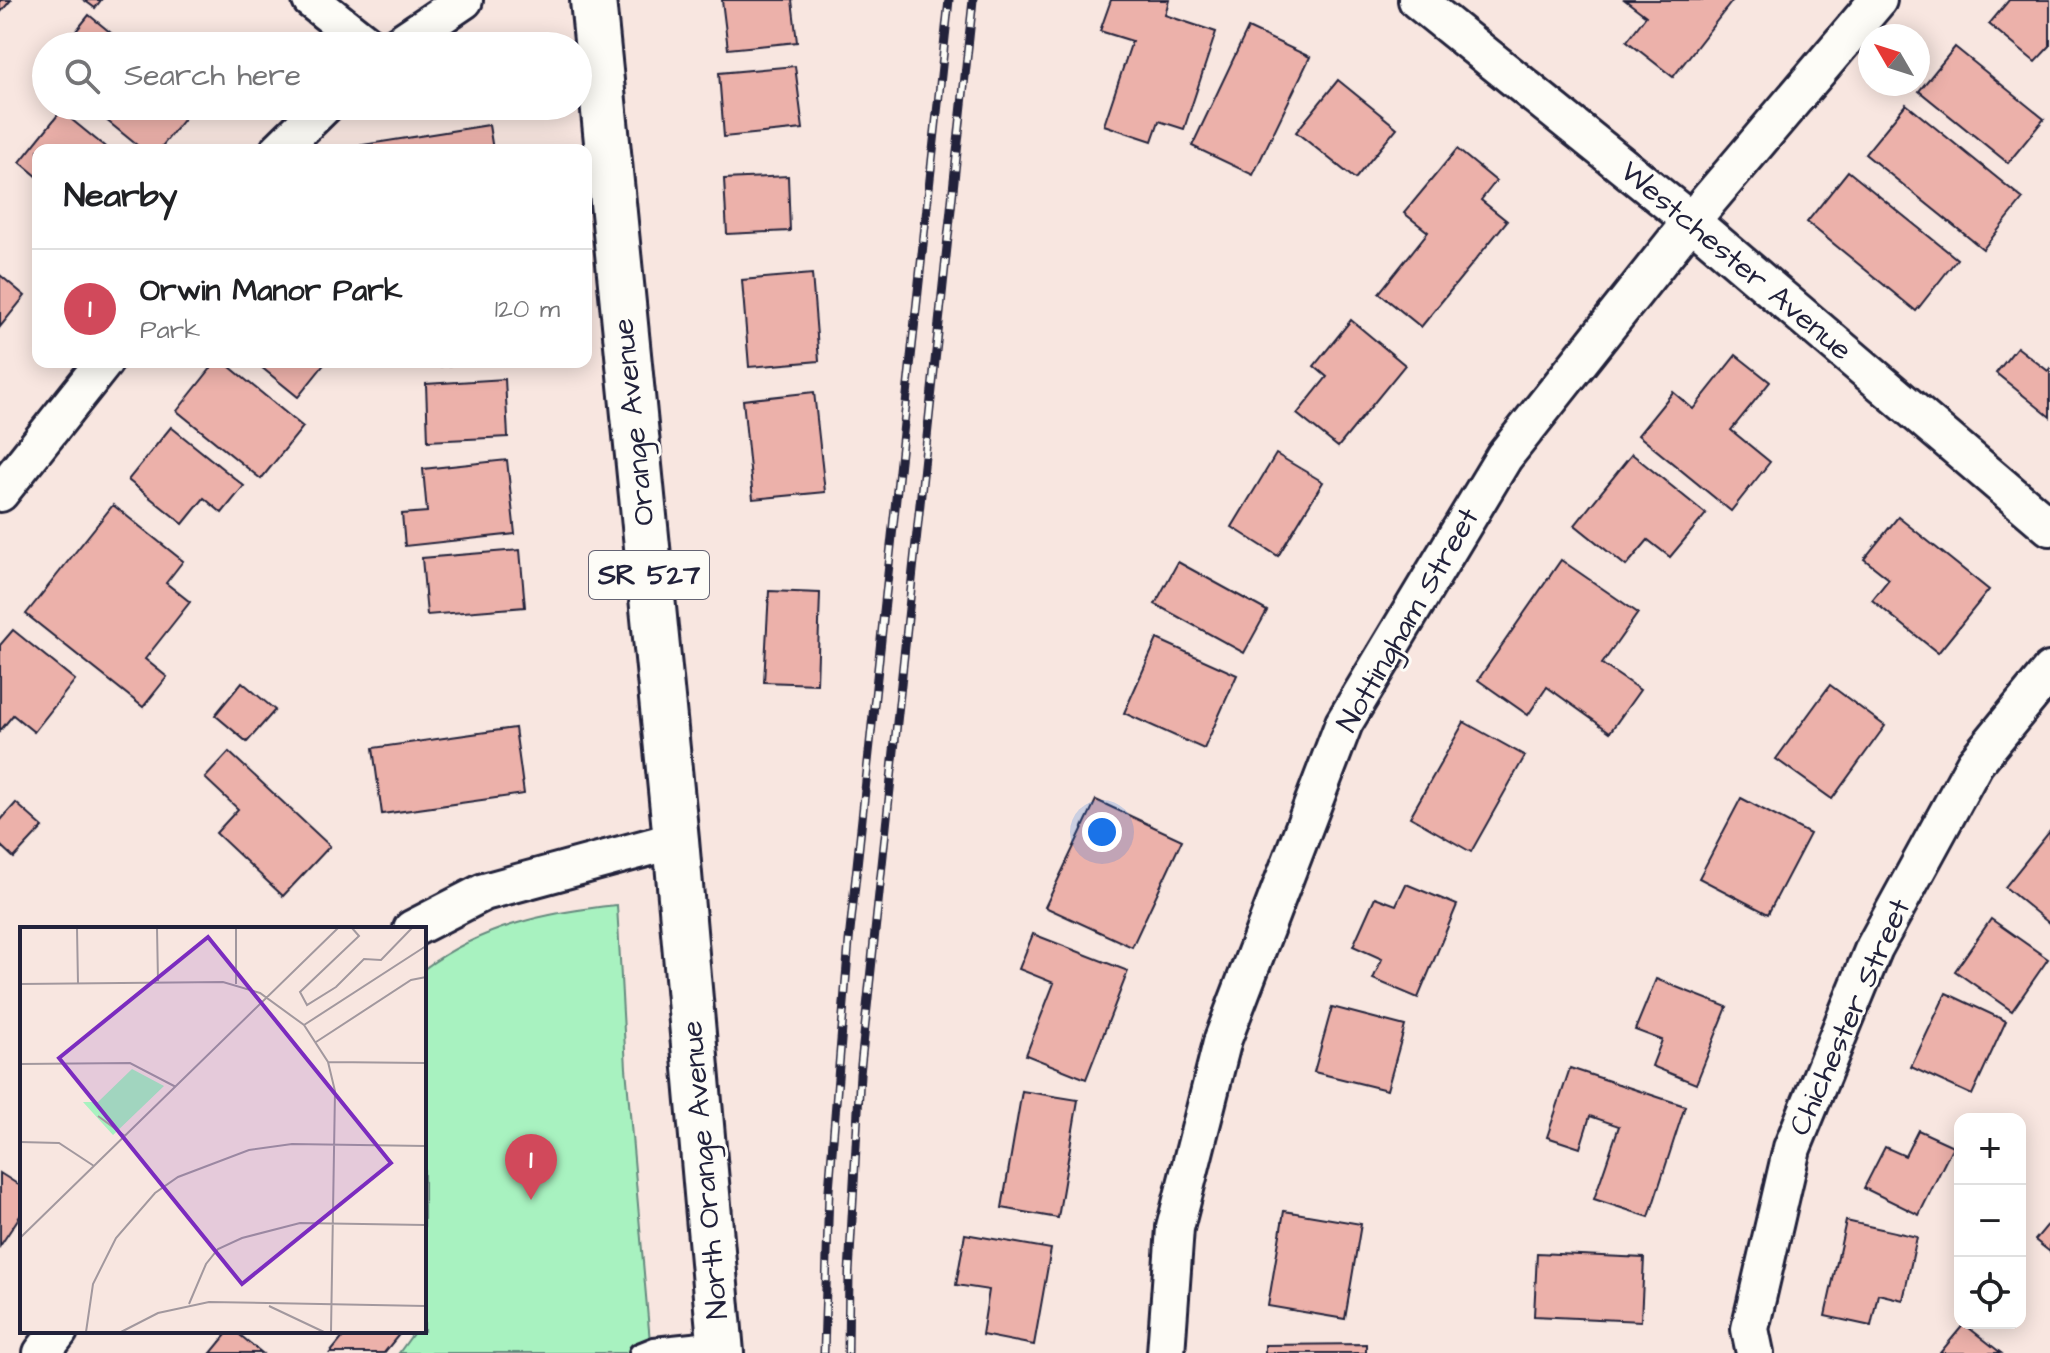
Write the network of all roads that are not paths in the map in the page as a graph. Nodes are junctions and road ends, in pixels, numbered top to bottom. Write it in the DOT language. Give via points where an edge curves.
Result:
graph roads {
  1 [pos="311,0"];
  2 [pos="464,0"];
  3 [pos="593,0"];
  4 [pos="1417,0"];
  5 [pos="1878,0"];
  6 [pos="351,32"];
  7 [pos="417,32"];
  8 [pos="310,120"];
  9 [pos="285,144"];
  10 [pos="1691,221"];
  11 [pos="99,368"];
  12 [pos="5,475"];
  13 [pos="2050,527"];
  14 [pos="2050,671"];
  15 [pos="676,840"];
  16 [pos="416,927"];
  17 [pos="689,988"];
  18 [pos="57,1333"];
  19 [pos="720,1346"];
  20 [pos="42,1353"];
  21 [pos="639,1353"];
  22 [pos="1166,1353"];
  23 [pos="1755,1353"];
  1 -- 6 [label="street"];
  2 -- 7 [label="street"];
  3 -- 15 [label="main road, Orange Avenue / SR 527"];
  4 -- 10 [label="street, Westchester Avenue"];
  5 -- 10 [label="street, Nottingham Street"];
  8 -- 9 [label="street"];
  10 -- 13 [label="street, Westchester Avenue"];
  10 -- 22 [label="street, Nottingham Street" via="1504,457 1344,723 1223,1039 1175,1228"];
  11 -- 12 [label="street"];
  14 -- 23 [label="street, Chichester Street" via="1975,763 1874,948 1792,1148 1750,1329"];
  15 -- 16 [label="street" via="484,892"];
  15 -- 17 [label="main road, Orange Avenue / SR 527"];
  17 -- 19 [label="main road, North Orange Avenue / SR 527"];
  18 -- 20 [label="street"];
  19 -- 21 [label="lane" via="654,1347"];
}
